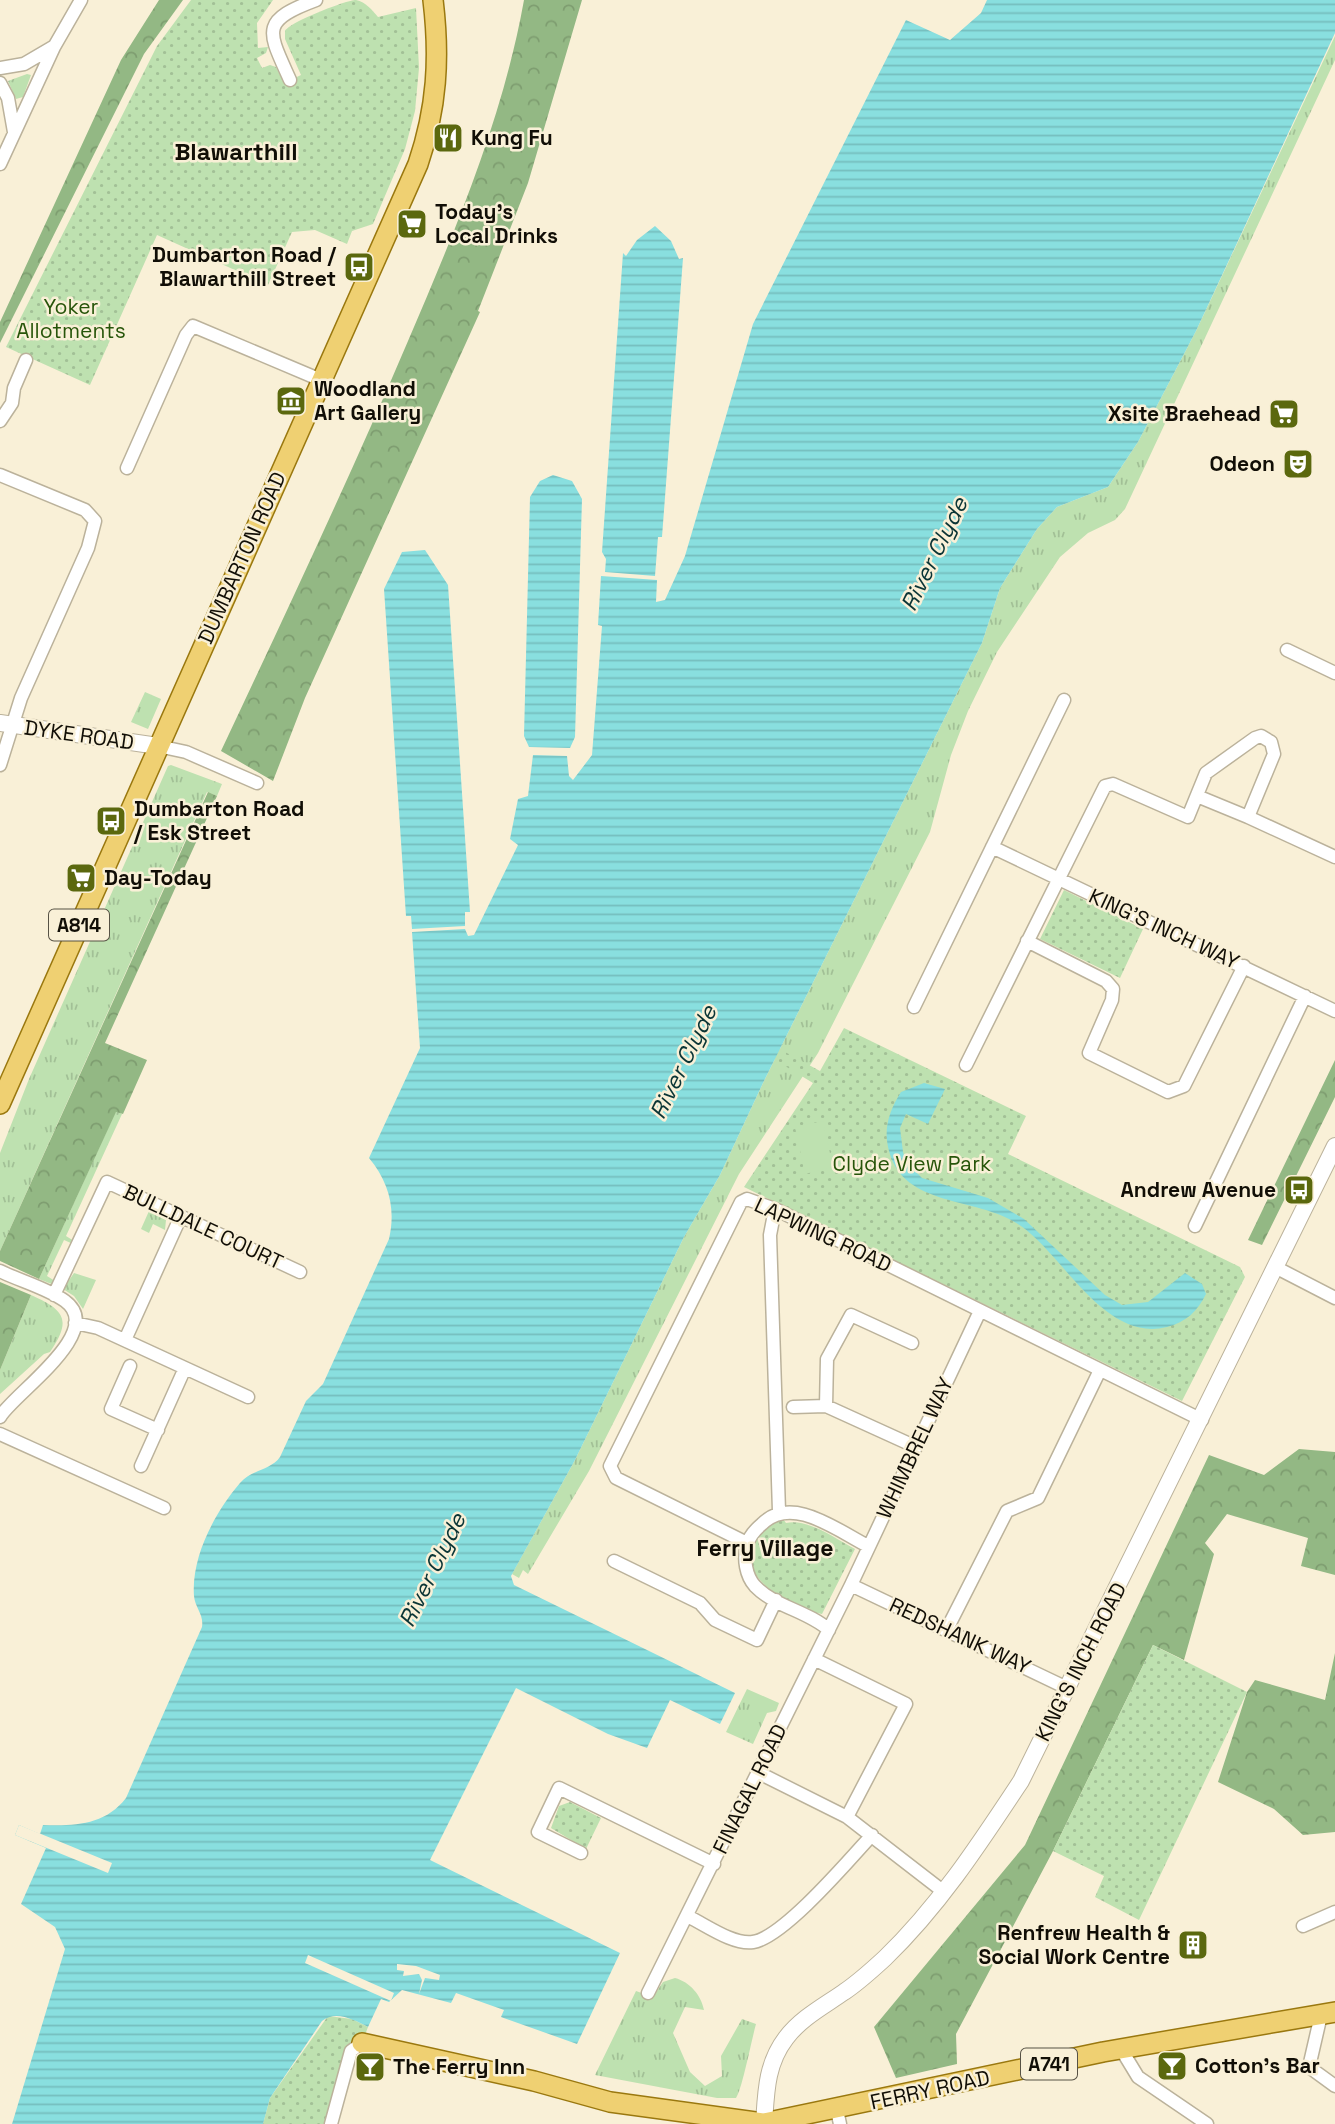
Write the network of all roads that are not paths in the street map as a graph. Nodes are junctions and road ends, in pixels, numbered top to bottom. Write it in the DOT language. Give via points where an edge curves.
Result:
graph roads {
  1 [pos="68,0"];
  2 [pos="81,0"];
  3 [pos="316,0"];
  4 [pos="433,0"];
  5 [pos="71,16"];
  6 [pos="54,47"];
  7 [pos="0,68"];
  8 [pos="290,80"];
  9 [pos="0,83"];
  10 [pos="14,132"];
  11 [pos="0,164"];
  12 [pos="26,360"];
  13 [pos="321,380"];
  14 [pos="0,421"];
  15 [pos="127,468"];
  16 [pos="1,474"];
  17 [pos="1287,650"];
  18 [pos="1335,673"];
  19 [pos="1064,700"];
  20 [pos="7,724"];
  21 [pos="158,746"];
  22 [pos="0,765"];
  23 [pos="257,783"];
  24 [pos="1197,796"];
  25 [pos="1248,817"];
  26 [pos="992,847"];
  27 [pos="1335,857"];
  28 [pos="1058,879"];
  29 [pos="1027,941"];
  30 [pos="1244,966"];
  31 [pos="1305,996"];
  32 [pos="914,1007"];
  33 [pos="1335,1011"];
  34 [pos="966,1065"];
  35 [pos="0,1104"];
  36 [pos="1335,1146"];
  37 [pos="775,1209"];
  38 [pos="181,1216"];
  39 [pos="1195,1226"];
  40 [pos="1275,1267"];
  41 [pos="0,1271"];
  42 [pos="300,1272"];
  43 [pos="54,1295"];
  44 [pos="1335,1298"];
  45 [pos="980,1311"];
  46 [pos="75,1323"];
  47 [pos="125,1340"];
  48 [pos="912,1343"];
  49 [pos="130,1366"];
  50 [pos="185,1368"];
  51 [pos="1100,1370"];
  52 [pos="248,1396"];
  53 [pos="793,1406"];
  54 [pos="826,1406"];
  55 [pos="0,1417"];
  56 [pos="1202,1420"];
  57 [pos="158,1430"];
  58 [pos="0,1433"];
  59 [pos="914,1446"];
  60 [pos="141,1466"];
  61 [pos="164,1508"];
  62 [pos="779,1511"];
  63 [pos="747,1543"];
  64 [pos="869,1546"];
  65 [pos="614,1561"];
  66 [pos="851,1585"];
  67 [pos="776,1600"];
  68 [pos="947,1629"];
  69 [pos="829,1630"];
  70 [pos="814,1659"];
  71 [pos="1069,1689"];
  72 [pos="757,1772"];
  73 [pos="847,1817"];
  74 [pos="872,1835"];
  75 [pos="581,1853"];
  76 [pos="714,1864"];
  77 [pos="944,1892"];
  78 [pos="1335,1912"];
  79 [pos="689,1917"];
  80 [pos="1303,1926"];
  81 [pos="648,1993"];
  82 [pos="1328,2013"];
  83 [pos="362,2043"];
  84 [pos="1121,2049"];
  85 [pos="1335,2085"];
  86 [pos="838,2117"];
  87 [pos="764,2123"];
  88 [pos="331,2124"];
  89 [pos="1207,2124"];
  1 -- 5 [label="street"];
  2 -- 5 [label="street"];
  3 -- 8 [label="street" via="284,13 273,28 274,44"];
  4 -- 13 [label="main road, DUMBARTON ROAD / A814" via="438,71 430,127 404,198"];
  5 -- 6 [label="street"];
  6 -- 7 [label="street" via="24,64"];
  6 -- 10 [label="street"];
  9 -- 10 [label="street" via="8,98"];
  10 -- 11 [label="street"];
  12 -- 14 [label="street" via="14,388 14,401"];
  13 -- 15 [label="street" via="194,326"];
  13 -- 21 [label="main road, DUMBARTON ROAD / A814"];
  16 -- 20 [label="street" via="93,517 93,535"];
  17 -- 18 [label="street"];
  19 -- 26 [label="street"];
  20 -- 21 [label="street, DYKE ROAD"];
  20 -- 22 [label="street"];
  21 -- 23 [label="street" via="186,752"];
  21 -- 35 [label="main road, DUMBARTON ROAD / A814"];
  24 -- 25 [label="street"];
  24 -- 25 [label="street" via="1206,773 1255,738 1267,738 1274,754"];
  24 -- 28 [label="street" via="1188,817 1113,784 1105,786"];
  25 -- 27 [label="street"];
  26 -- 28 [label="street, KING'S INCH WAY"];
  26 -- 32 [label="street"];
  28 -- 29 [label="street"];
  28 -- 30 [label="street, KING'S INCH WAY"];
  29 -- 30 [label="street" via="1106,981 1113,989 1089,1053 1168,1091 1184,1086"];
  29 -- 34 [label="street"];
  30 -- 31 [label="street, KING'S INCH WAY"];
  31 -- 33 [label="street, KING'S INCH WAY"];
  31 -- 39 [label="street"];
  36 -- 40 [label="street, KING'S INCH ROAD"];
  37 -- 45 [label="street, LAPWING ROAD"];
  37 -- 62 [label="street" via="770,1232"];
  37 -- 63 [label="street, LAPWING ROAD" via="751,1199 741,1202 610,1461 616,1478"];
  38 -- 42 [label="street, BULLDALE COURT"];
  38 -- 43 [label="street, BULLDALE COURT" via="107,1182"];
  38 -- 47 [label="street"];
  40 -- 44 [label="street"];
  40 -- 56 [label="street, KING'S INCH ROAD"];
  41 -- 43 [label="street"];
  43 -- 46 [label="street" via="72,1309"];
  45 -- 51 [label="street, LAPWING ROAD"];
  45 -- 59 [label="street, WHIMBREL WAY"];
  46 -- 47 [label="street"];
  46 -- 55 [label="street" via="51,1365"];
  47 -- 50 [label="street"];
  48 -- 54 [label="street" via="851,1315 827,1359"];
  49 -- 57 [label="street" via="111,1409"];
  50 -- 52 [label="street"];
  50 -- 57 [label="street"];
  51 -- 56 [label="street, LAPWING ROAD"];
  51 -- 68 [label="street" via="1038,1497 1007,1511"];
  53 -- 54 [label="street"];
  54 -- 59 [label="street"];
  56 -- 71 [label="street, KING'S INCH ROAD"];
  57 -- 60 [label="street"];
  58 -- 61 [label="street"];
  59 -- 64 [label="street, WHIMBREL WAY"];
  62 -- 63 [label="street" via="756,1529"];
  62 -- 64 [label="street" via="803,1514"];
  63 -- 67 [label="street" via="750,1577"];
  64 -- 66 [label="street, WHIMBREL WAY"];
  65 -- 67 [label="street" via="700,1603 715,1620 757,1640"];
  66 -- 68 [label="street, REDSHANK WAY"];
  66 -- 69 [label="street, FINAGAL ROAD"];
  67 -- 69 [label="street"];
  68 -- 71 [label="street, REDSHANK WAY"];
  69 -- 70 [label="street, FINAGAL ROAD"];
  70 -- 72 [label="street, FINAGAL ROAD"];
  70 -- 73 [label="street" via="906,1704"];
  71 -- 77 [label="street, KING'S INCH ROAD" via="1021,1781"];
  72 -- 73 [label="street"];
  72 -- 76 [label="street, FINAGAL ROAD"];
  73 -- 74 [label="street"];
  74 -- 77 [label="street"];
  74 -- 79 [label="street" via="822,1889 763,1939 741,1942"];
  75 -- 76 [label="street" via="538,1832 559,1788"];
  76 -- 79 [label="street, FINAGAL ROAD"];
  77 -- 87 [label="street, KING'S INCH ROAD" via="917,1927 871,1970 786,2037 771,2063"];
  78 -- 80 [label="street"];
  79 -- 81 [label="street, FINAGAL ROAD"];
  82 -- 84 [label="main road, FERRY ROAD / A741"];
  82 -- 85 [label="street" via="1309,2067"];
  83 -- 87 [label="main road, FERRY ROAD / A741" via="610,2102"];
  83 -- 88 [label="street" via="351,2051"];
  84 -- 86 [label="main road, FERRY ROAD / A741"];
  84 -- 89 [label="street" via="1138,2077"];
  86 -- 87 [label="main road, FERRY ROAD / A741"];
}
